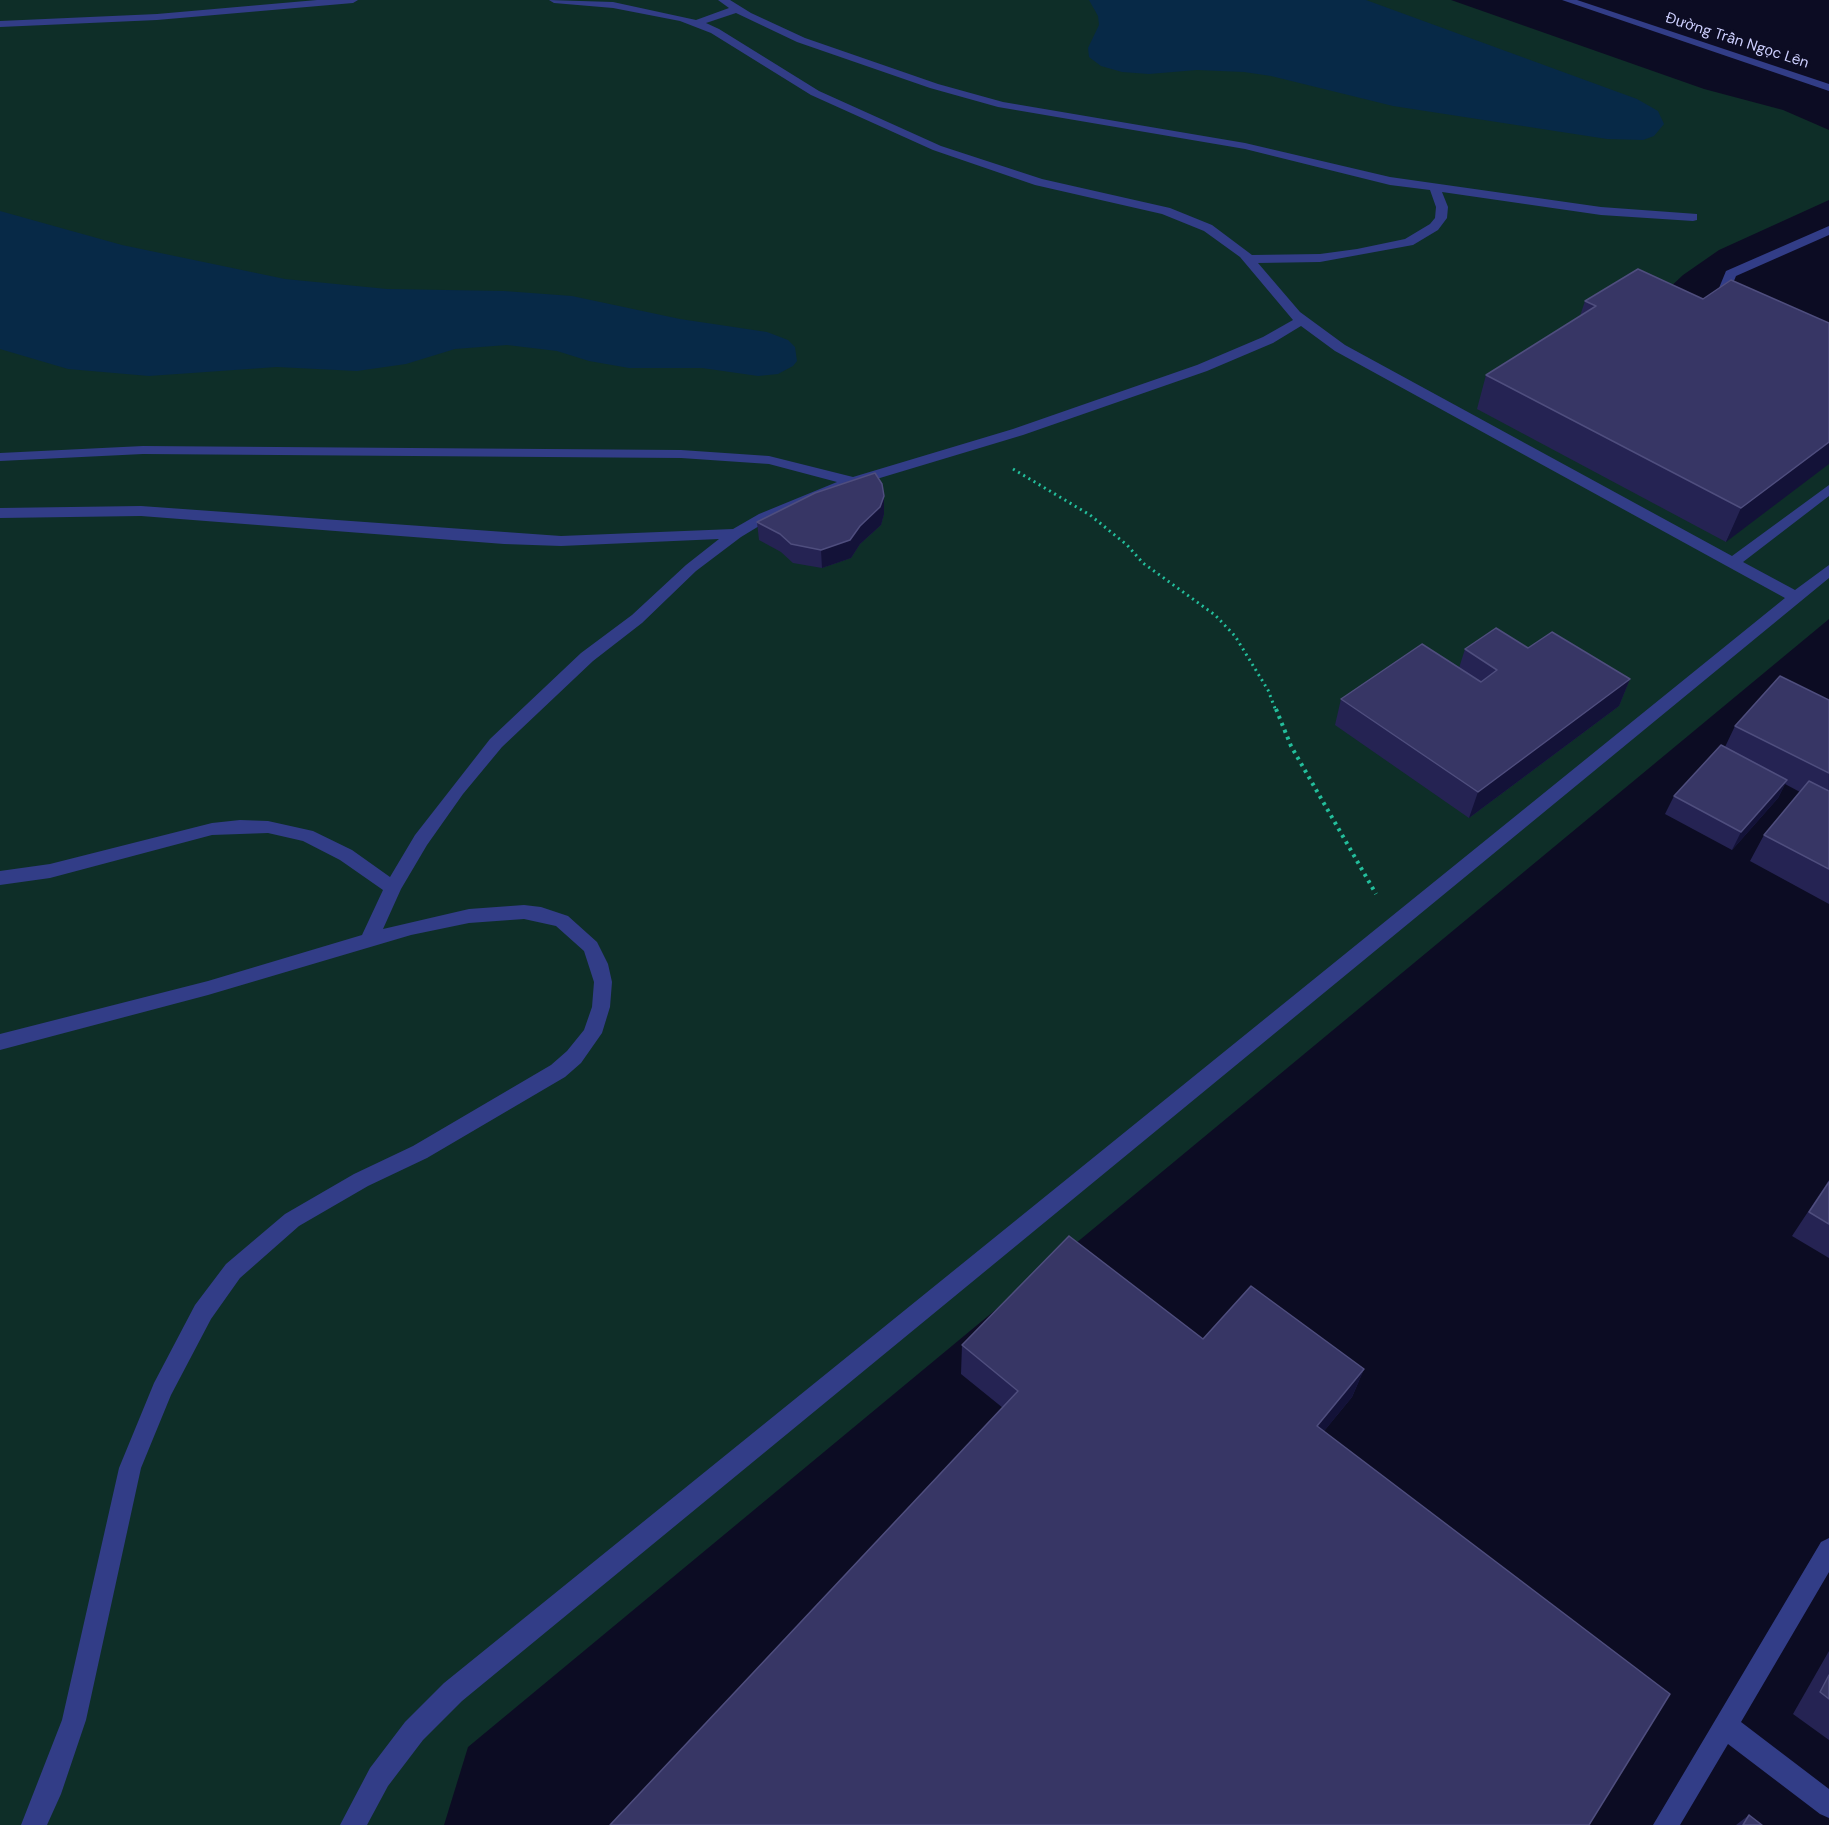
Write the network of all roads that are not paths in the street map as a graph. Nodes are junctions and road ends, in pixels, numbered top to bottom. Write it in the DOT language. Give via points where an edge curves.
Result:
graph roads {
  1 [pos="353,0"];
  2 [pos="554,0"];
  3 [pos="723,0"];
  4 [pos="1567,0"];
  5 [pos="737,9"];
  6 [pos="697,23"];
  7 [pos="0,24"];
  8 [pos="1829,88"];
  9 [pos="1434,186"];
  10 [pos="1693,217"];
  11 [pos="1829,230"];
  12 [pos="1249,259"];
  13 [pos="1747,312"];
  14 [pos="1302,320"];
  15 [pos="0,457"];
  16 [pos="852,481"];
  17 [pos="1829,489"];
  18 [pos="0,513"];
  19 [pos="736,534"];
  20 [pos="1733,562"];
  21 [pos="1829,570"];
  22 [pos="1796,597"];
  23 [pos="0,878"];
  24 [pos="393,888"];
  25 [pos="369,940"];
  26 [pos="0,1042"];
  27 [pos="1829,1550"];
  28 [pos="1725,1726"];
  29 [pos="1829,1805"];
  30 [pos="33,1825"];
  31 [pos="353,1825"];
  32 [pos="1666,1825"];
  1 -- 7 [label="street" via="157,17"];
  2 -- 6 [label="street" via="648,11"];
  3 -- 5 [label="street"];
  4 -- 8 [label="street, Đường Trần Ngọc Lên"];
  5 -- 6 [label="street"];
  5 -- 9 [label="street" via="801,40 993,103 1245,146 1352,174"];
  6 -- 12 [label="street" via="815,93 899,133 1039,182 1188,218 1227,240"];
  9 -- 10 [label="street" via="1601,211"];
  9 -- 12 [label="street" via="1442,207 1441,218 1434,228 1409,242 1320,258"];
  11 -- 13 [label="street" via="1730,274 1725,288 1728,296"];
  12 -- 14 [label="street" via="1280,300"];
  14 -- 16 [label="street" via="1268,340 1191,372"];
  14 -- 20 [label="street" via="1340,348"];
  15 -- 16 [label="street" via="165,450 681,454 769,460"];
  16 -- 19 [label="street" via="793,503"];
  17 -- 20 [label="street"];
  18 -- 19 [label="street" via="152,511 527,540 609,541"];
  19 -- 24 [label="street" via="587,657 496,743 457,790"];
  20 -- 22 [label="street"];
  21 -- 22 [label="street"];
  22 -- 31 [label="street" via="453,1692 414,1731 379,1777"];
  23 -- 24 [label="street" via="60,869 212,829 240,826 268,827 307,836 346,855"];
  24 -- 25 [label="street"];
  25 -- 26 [label="street" via="208,988"];
  25 -- 30 [label="street" via="469,916 524,912 562,921 579,933 599,964 603,982 601,1007 592,1033 558,1071 420,1152 292,1220 234,1271 203,1312 162,1390 130,1468 74,1720"];
  27 -- 28 [label="street"];
  28 -- 29 [label="street"];
  28 -- 32 [label="street"];
}
